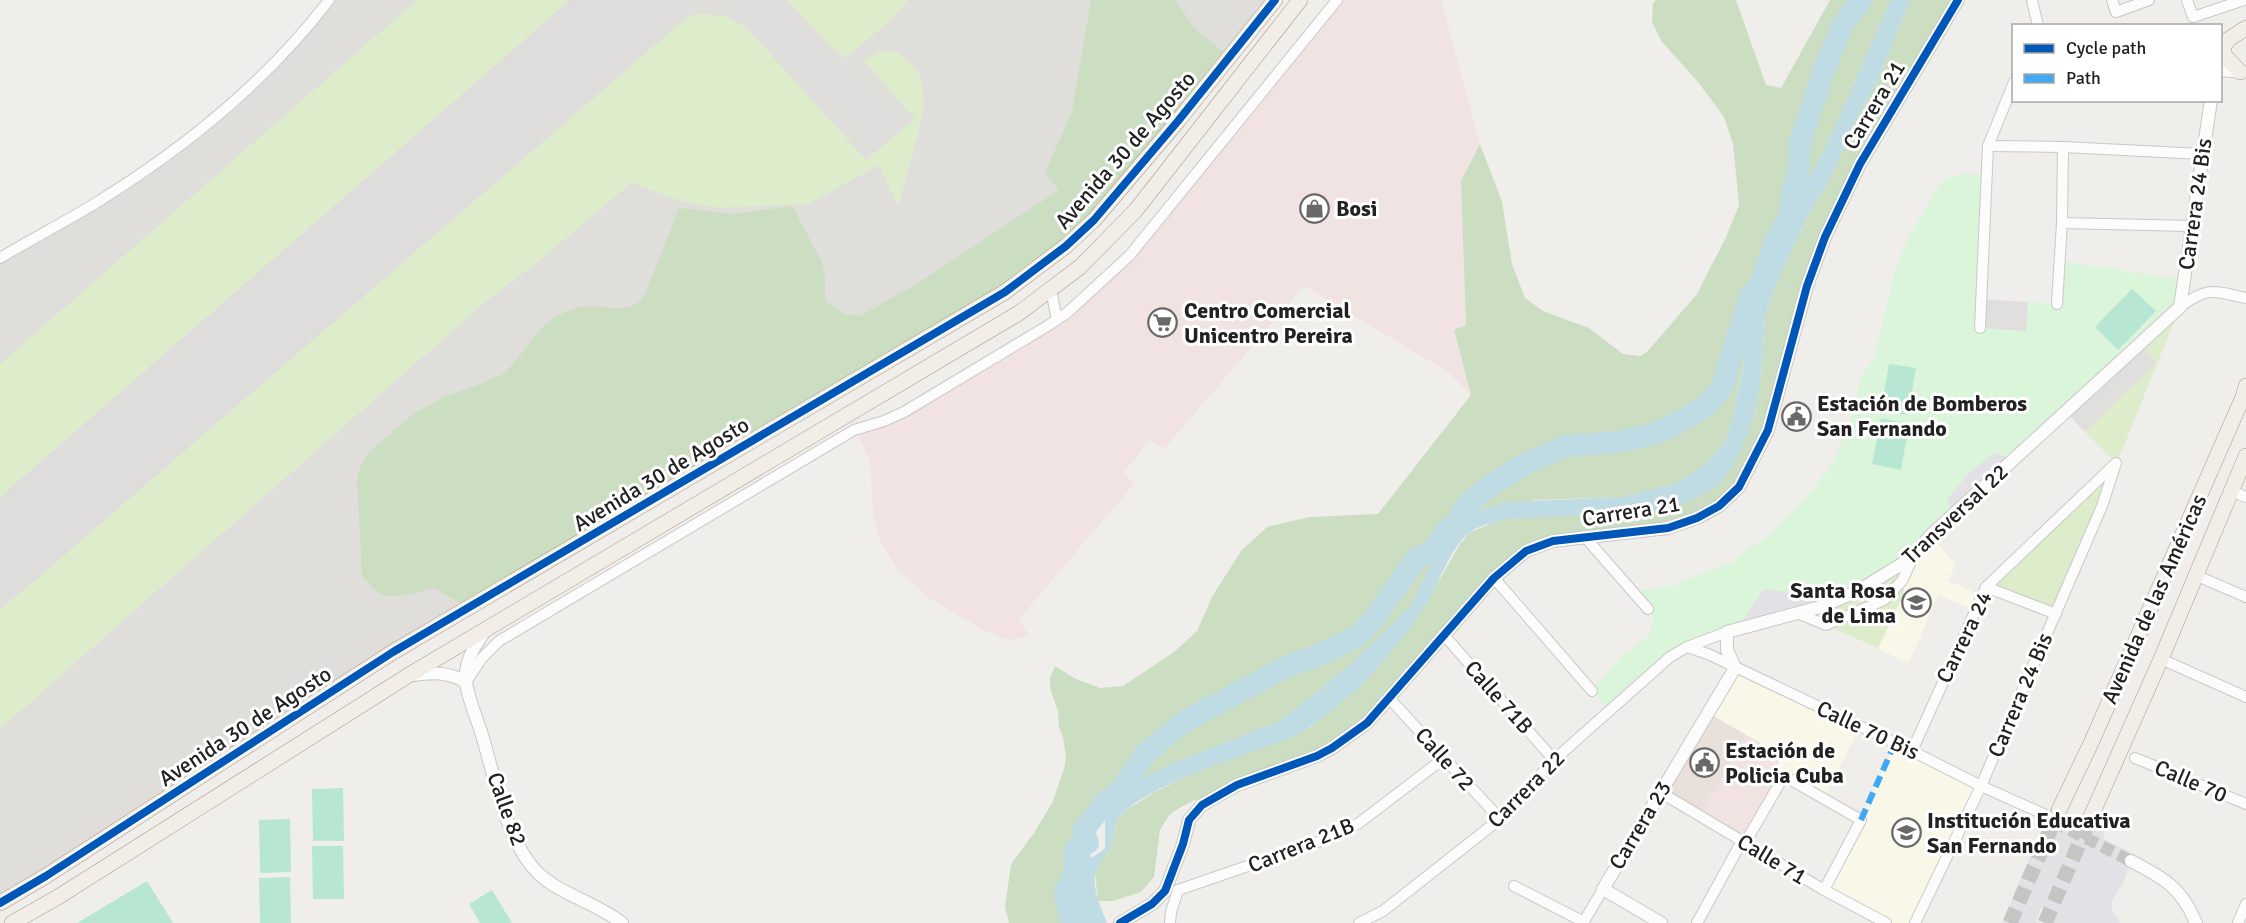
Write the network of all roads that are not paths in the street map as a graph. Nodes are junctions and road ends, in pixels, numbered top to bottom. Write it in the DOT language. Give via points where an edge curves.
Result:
graph roads {
  1 [pos="329,0"];
  2 [pos="1275,0"];
  3 [pos="1300,0"];
  4 [pos="1337,0"];
  5 [pos="1958,0"];
  6 [pos="2032,0"];
  7 [pos="2112,0"];
  8 [pos="2149,0"];
  9 [pos="2187,0"];
  10 [pos="2244,0"];
  11 [pos="2038,24"];
  12 [pos="2246,28"];
  13 [pos="2222,49"];
  14 [pos="2222,70"];
  15 [pos="2243,72"];
  16 [pos="2012,85"];
  17 [pos="2211,102"];
  18 [pos="1988,146"];
  19 [pos="2063,147"];
  20 [pos="2202,154"];
  21 [pos="2062,223"];
  22 [pos="2191,226"];
  23 [pos="0,258"];
  24 [pos="1051,290"];
  25 [pos="2246,298"];
  26 [pos="2057,304"];
  27 [pos="2180,307"];
  28 [pos="1057,320"];
  29 [pos="1980,328"];
  30 [pos="2246,386"];
  31 [pos="844,417"];
  32 [pos="854,430"];
  33 [pos="2246,456"];
  34 [pos="2116,463"];
  35 [pos="2231,490"];
  36 [pos="2246,497"];
  37 [pos="1584,537"];
  38 [pos="1913,557"];
  39 [pos="2195,575"];
  40 [pos="1494,578"];
  41 [pos="1986,587"];
  42 [pos="2246,597"];
  43 [pos="1648,609"];
  44 [pos="1797,613"];
  45 [pos="2056,614"];
  46 [pos="485,631"];
  47 [pos="1727,632"];
  48 [pos="1443,634"];
  49 [pos="1687,647"];
  50 [pos="2162,659"];
  51 [pos="1735,668"];
  52 [pos="409,675"];
  53 [pos="466,682"];
  54 [pos="1592,691"];
  55 [pos="2246,698"];
  56 [pos="1390,699"];
  57 [pos="1912,751"];
  58 [pos="2135,758"];
  59 [pos="1443,759"];
  60 [pos="1554,760"];
  61 [pos="1981,786"];
  62 [pos="1660,792"];
  63 [pos="2246,804"];
  64 [pos="2054,813"];
  65 [pos="1500,819"];
  66 [pos="2089,821"];
  67 [pos="1744,842"];
  68 [pos="2131,861"];
  69 [pos="1169,880"];
  70 [pos="1514,886"];
  71 [pos="1603,889"];
  72 [pos="1178,890"];
  73 [pos="1824,890"];
  74 [pos="0,903"];
  75 [pos="2246,904"];
  76 [pos="1130,922"];
  77 [pos="12,923"];
  78 [pos="622,923"];
  79 [pos="1170,923"];
  80 [pos="1359,923"];
  81 [pos="1583,923"];
  82 [pos="1661,923"];
  83 [pos="1696,923"];
  84 [pos="1886,923"];
  85 [pos="1915,923"];
  86 [pos="2196,923"];
  87 [pos="2238,923"];
  1 -- 23 [label="street" via="312,23 234,102 162,160"];
  2 -- 74 [label="main road, Avenida 30 de Agosto" via="1094,220 1005,292 393,652"];
  3 -- 24 [label="main road, Avenida 30 de Agosto" via="1136,210 1080,267"];
  4 -- 28 [label="street" via="1130,255"];
  5 -- 37 [label="street, Carrera 21" via="1860,164 1825,237 1807,286 1768,430 1739,487 1719,506 1668,528"];
  6 -- 11 [label="street"];
  7 -- 8 [label="street" via="2116,12"];
  9 -- 10 [label="street" via="2193,17"];
  12 -- 13 [label="main road"];
  13 -- 15 [label="main road"];
  14 -- 15 [label="street"];
  16 -- 18 [label="street"];
  17 -- 20 [label="street, Carrera 24 Bis"];
  18 -- 19 [label="street"];
  18 -- 29 [label="street"];
  19 -- 20 [label="street"];
  19 -- 21 [label="street"];
  20 -- 22 [label="street, Carrera 24 Bis"];
  21 -- 22 [label="street"];
  21 -- 26 [label="street"];
  22 -- 27 [label="street, Carrera 24 Bis"];
  24 -- 28 [label="street"];
  24 -- 31 [label="main road, Avenida 30 de Agosto"];
  25 -- 27 [label="street" via="2211,291"];
  27 -- 38 [label="street, Transversal 22" via="1930,536"];
  28 -- 32 [label="street" via="904,412"];
  30 -- 64 [label="main road, Avenida de las Américas"];
  31 -- 32 [label="street"];
  31 -- 46 [label="main road, Avenida 30 de Agosto"];
  32 -- 53 [label="street" via="499,641 482,657"];
  33 -- 35 [label="main road, Avenida de las Américas"];
  34 -- 41 [label="street, Carrera 24"];
  34 -- 45 [label="street, Carrera 24 Bis"];
  35 -- 36 [label="street"];
  35 -- 39 [label="main road, Avenida de las Américas"];
  37 -- 40 [label="street, Carrera 21" via="1553,541 1527,551"];
  37 -- 43 [label="street"];
  38 -- 44 [label="street, Transversal 22" via="1858,591"];
  38 -- 44 [label="street" via="1902,582 1884,600 1826,625"];
  39 -- 42 [label="street"];
  39 -- 50 [label="main road, Avenida de las Américas"];
  40 -- 48 [label="street, Carrera 21"];
  40 -- 54 [label="street"];
  41 -- 45 [label="street"];
  41 -- 57 [label="street, Carrera 24"];
  44 -- 47 [label="street, Transversal 22"];
  45 -- 61 [label="street, Carrera 24 Bis"];
  46 -- 52 [label="main road, Avenida 30 de Agosto"];
  46 -- 53 [label="street, Calle 82" via="472,649"];
  47 -- 49 [label="street, Transversal 22"];
  47 -- 51 [label="street" via="1727,650"];
  48 -- 56 [label="street, Carrera 21"];
  48 -- 60 [label="street, Calle 71B"];
  49 -- 51 [label="street, Calle 70 Bis"];
  49 -- 60 [label="street, Carrera 22" via="1663,663"];
  50 -- 55 [label="street"];
  50 -- 66 [label="main road, Avenida de las Américas"];
  51 -- 57 [label="street, Calle 70 Bis"];
  51 -- 62 [label="street, Carrera 23"];
  52 -- 53 [label="street" via="445,673"];
  52 -- 77 [label="main road, Avenida 30 de Agosto"];
  53 -- 78 [label="street, Calle 82" via="510,826 524,854 548,881"];
  56 -- 59 [label="street, Calle 72"];
  56 -- 69 [label="street, Carrera 21" via="1367,723 1332,748 1300,764 1248,781 1202,805 1189,820"];
  57 -- 61 [label="street, Calle 70 Bis"];
  58 -- 63 [label="street, Calle 70"];
  59 -- 65 [label="street, Calle 72"];
  59 -- 72 [label="street, Carrera 21B" via="1359,823 1332,837"];
  60 -- 65 [label="street, Carrera 22"];
  61 -- 64 [label="street, Calle 70 Bis"];
  61 -- 85 [label="street, Carrera 24 Bis"];
  62 -- 67 [label="street, Calle 71"];
  62 -- 71 [label="street, Carrera 23"];
  65 -- 80 [label="street, Carrera 22" via="1383,911"];
  67 -- 73 [label="street, Calle 71"];
  67 -- 73 [label="street" via="1784,776 1861,820"];
  67 -- 83 [label="street"];
  68 -- 86 [label="street" via="2179,891"];
  69 -- 72 [label="street"];
  69 -- 76 [label="street, Carrera 21" via="1165,891"];
  70 -- 81 [label="street"];
  71 -- 81 [label="street, Carrera 23"];
  71 -- 82 [label="street"];
  72 -- 79 [label="street"];
  73 -- 84 [label="street, Calle 71"];
  75 -- 87 [label="street"];
}
